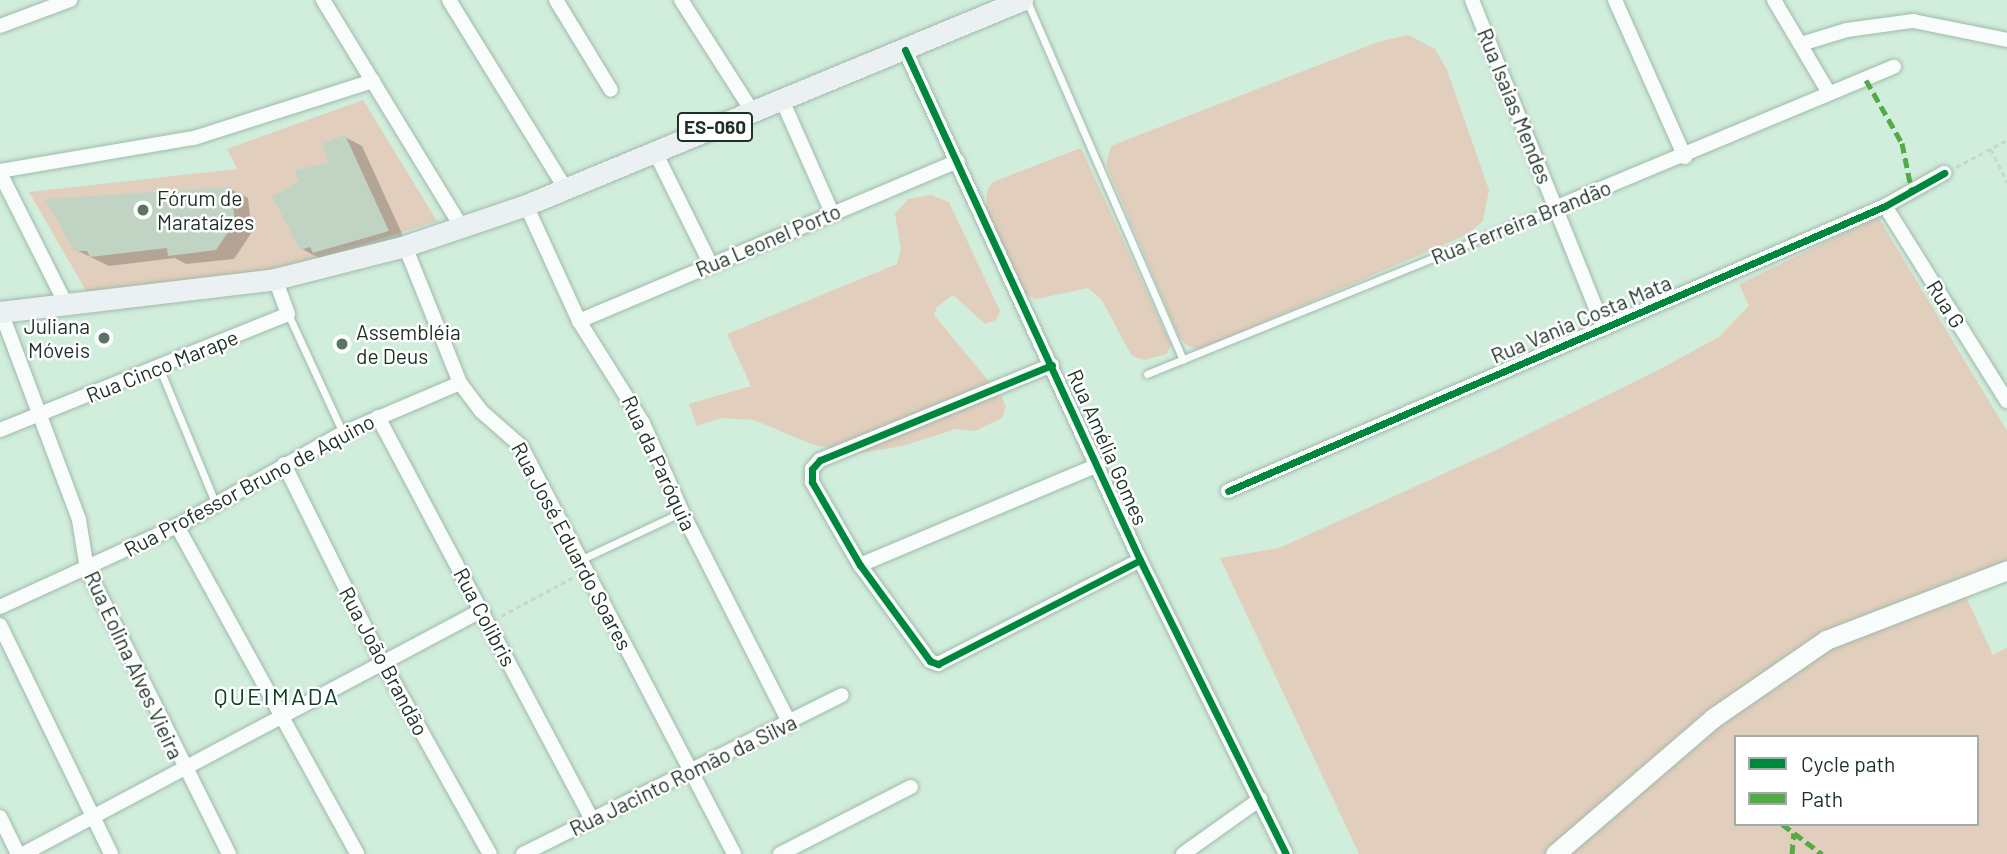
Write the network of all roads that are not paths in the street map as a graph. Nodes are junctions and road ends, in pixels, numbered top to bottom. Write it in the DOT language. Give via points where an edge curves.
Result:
graph roads {
  1 [pos="70,0"];
  2 [pos="323,0"];
  3 [pos="449,0"];
  4 [pos="556,0"];
  5 [pos="1024,0"];
  6 [pos="1472,0"];
  7 [pos="1615,0"];
  8 [pos="1774,0"];
  9 [pos="687,1"];
  10 [pos="0,26"];
  11 [pos="2007,40"];
  12 [pos="1801,44"];
  13 [pos="905,50"];
  14 [pos="1894,67"];
  15 [pos="373,80"];
  16 [pos="611,90"];
  17 [pos="1829,93"];
  18 [pos="782,100"];
  19 [pos="752,111"];
  20 [pos="655,152"];
  21 [pos="1685,157"];
  22 [pos="958,161"];
  23 [pos="0,172"];
  24 [pos="1944,173"];
  25 [pos="565,188"];
  26 [pos="526,205"];
  27 [pos="1885,206"];
  28 [pos="1556,207"];
  29 [pos="832,213"];
  30 [pos="462,228"];
  31 [pos="405,246"];
  32 [pos="710,263"];
  33 [pos="275,279"];
  34 [pos="66,304"];
  35 [pos="0,312"];
  36 [pos="288,314"];
  37 [pos="579,321"];
  38 [pos="1604,328"];
  39 [pos="1183,360"];
  40 [pos="1052,365"];
  41 [pos="159,367"];
  42 [pos="1147,374"];
  43 [pos="460,383"];
  44 [pos="2007,401"];
  45 [pos="39,417"];
  46 [pos="378,417"];
  47 [pos="0,430"];
  48 [pos="343,433"];
  49 [pos="284,464"];
  50 [pos="1098,465"];
  51 [pos="1228,491"];
  52 [pos="215,502"];
  53 [pos="681,512"];
  54 [pos="177,526"];
  55 [pos="1140,560"];
  56 [pos="860,565"];
  57 [pos="582,566"];
  58 [pos="87,569"];
  59 [pos="2007,570"];
  60 [pos="0,607"];
  61 [pos="485,617"];
  62 [pos="0,625"];
  63 [pos="382,661"];
  64 [pos="842,695"];
  65 [pos="280,715"];
  66 [pos="790,724"];
  67 [pos="183,768"];
  68 [pos="692,769"];
  69 [pos="911,787"];
  70 [pos="1260,799"];
  71 [pos="0,817"];
  72 [pos="94,818"];
  73 [pos="592,818"];
  74 [pos="18,854"];
  75 [pos="23,854"];
  76 [pos="111,854"];
  77 [pos="229,854"];
  78 [pos="357,854"];
  79 [pos="491,854"];
  80 [pos="523,854"];
  81 [pos="734,854"];
  82 [pos="780,854"];
  83 [pos="1183,854"];
  84 [pos="1286,854"];
  85 [pos="1555,854"];
  1 -- 10 [label="street"];
  2 -- 15 [label="street"];
  3 -- 25 [label="street"];
  4 -- 16 [label="street"];
  5 -- 13 [label="main road, ES-060"];
  5 -- 39 [label="lane"];
  6 -- 28 [label="street, Rua Isaias Mendes"];
  7 -- 21 [label="street"];
  8 -- 12 [label="street"];
  9 -- 19 [label="street"];
  11 -- 12 [label="street" via="1913,21 1847,30"];
  12 -- 17 [label="street"];
  13 -- 18 [label="main road, ES-060"];
  13 -- 22 [label="street, Rua Amélia Gomes"];
  14 -- 17 [label="street, Rua Ferreira Brandão"];
  15 -- 23 [label="street" via="206,135"];
  15 -- 30 [label="street"];
  17 -- 21 [label="street, Rua Ferreira Brandão"];
  18 -- 19 [label="main road, ES-060"];
  18 -- 29 [label="street"];
  19 -- 20 [label="main road, ES-060"];
  20 -- 25 [label="main road, ES-060"];
  20 -- 32 [label="street"];
  21 -- 28 [label="street, Rua Ferreira Brandão"];
  22 -- 29 [label="street, Rua Leonel Porto"];
  22 -- 40 [label="street, Rua Amélia Gomes"];
  23 -- 34 [label="street"];
  24 -- 27 [label="street, Rua Vania Costa Mata"];
  25 -- 26 [label="main road, ES-060"];
  26 -- 30 [label="main road, ES-060"];
  26 -- 37 [label="street, Rua da Paróquia"];
  27 -- 38 [label="street, Rua Vania Costa Mata"];
  27 -- 44 [label="street, Rua G"];
  28 -- 38 [label="street, Rua Isaias Mendes"];
  28 -- 39 [label="lane, Rua Ferreira Brandão"];
  29 -- 32 [label="street, Rua Leonel Porto"];
  30 -- 31 [label="main road, ES-060"];
  31 -- 33 [label="main road, ES-060"];
  31 -- 43 [label="street, Rua José Eduardo Soares"];
  32 -- 37 [label="street, Rua Leonel Porto"];
  33 -- 34 [label="main road, ES-060"];
  33 -- 36 [label="street"];
  34 -- 35 [label="main road, ES-060"];
  35 -- 45 [label="street, Rua Eolina Alves Vieira"];
  36 -- 41 [label="street, Rua Cinco Marape"];
  36 -- 48 [label="lane"];
  37 -- 53 [label="street, Rua da Paróquia" via="633,404"];
  38 -- 51 [label="street, Rua Vania Costa Mata"];
  39 -- 42 [label="lane, Rua Ferreira Brandão"];
  40 -- 50 [label="street, Rua Amélia Gomes"];
  40 -- 56 [label="street" via="820,460 812,469 812,482"];
  41 -- 45 [label="street, Rua Cinco Marape"];
  41 -- 52 [label="lane"];
  43 -- 46 [label="street, Rua Professor Bruno de Aquino"];
  43 -- 57 [label="street, Rua José Eduardo Soares" via="481,411 521,446"];
  45 -- 47 [label="street, Rua Cinco Marape"];
  45 -- 58 [label="street, Rua Eolina Alves Vieira" via="79,520"];
  46 -- 48 [label="street, Rua Professor Bruno de Aquino"];
  46 -- 61 [label="street, Rua Colibris"];
  48 -- 49 [label="street, Rua Professor Bruno de Aquino"];
  49 -- 52 [label="street, Rua Professor Bruno de Aquino"];
  49 -- 63 [label="street, Rua João Brandão"];
  50 -- 55 [label="street, Rua Amélia Gomes"];
  50 -- 56 [label="street"];
  52 -- 54 [label="street, Rua Professor Bruno de Aquino"];
  53 -- 57 [label="lane"];
  53 -- 66 [label="street, Rua da Paróquia"];
  54 -- 58 [label="street, Rua Professor Bruno de Aquino"];
  54 -- 65 [label="street"];
  55 -- 56 [label="street" via="938,664 930,660"];
  55 -- 70 [label="street, Rua Amélia Gomes"];
  57 -- 68 [label="street, Rua José Eduardo Soares"];
  58 -- 60 [label="street, Rua Professor Bruno de Aquino"];
  58 -- 67 [label="street, Rua Eolina Alves Vieira"];
  59 -- 85 [label="street" via="1826,640 1713,718"];
  61 -- 63 [label="street"];
  61 -- 73 [label="street, Rua Colibris"];
  62 -- 72 [label="street"];
  63 -- 65 [label="street"];
  63 -- 79 [label="street, Rua João Brandão"];
  64 -- 66 [label="street, Rua Jacinto Romão da Silva"];
  65 -- 67 [label="street"];
  65 -- 78 [label="street"];
  66 -- 68 [label="street, Rua Jacinto Romão da Silva"];
  67 -- 72 [label="street"];
  67 -- 77 [label="street, Rua Eolina Alves Vieira"];
  68 -- 73 [label="street, Rua Jacinto Romão da Silva"];
  68 -- 81 [label="street, Rua José Eduardo Soares"];
  69 -- 82 [label="street"];
  70 -- 83 [label="street"];
  70 -- 84 [label="street, Rua Amélia Gomes"];
  71 -- 74 [label="street"];
  72 -- 75 [label="street"];
  72 -- 76 [label="street"];
  73 -- 80 [label="street, Rua Jacinto Romão da Silva"];
}
